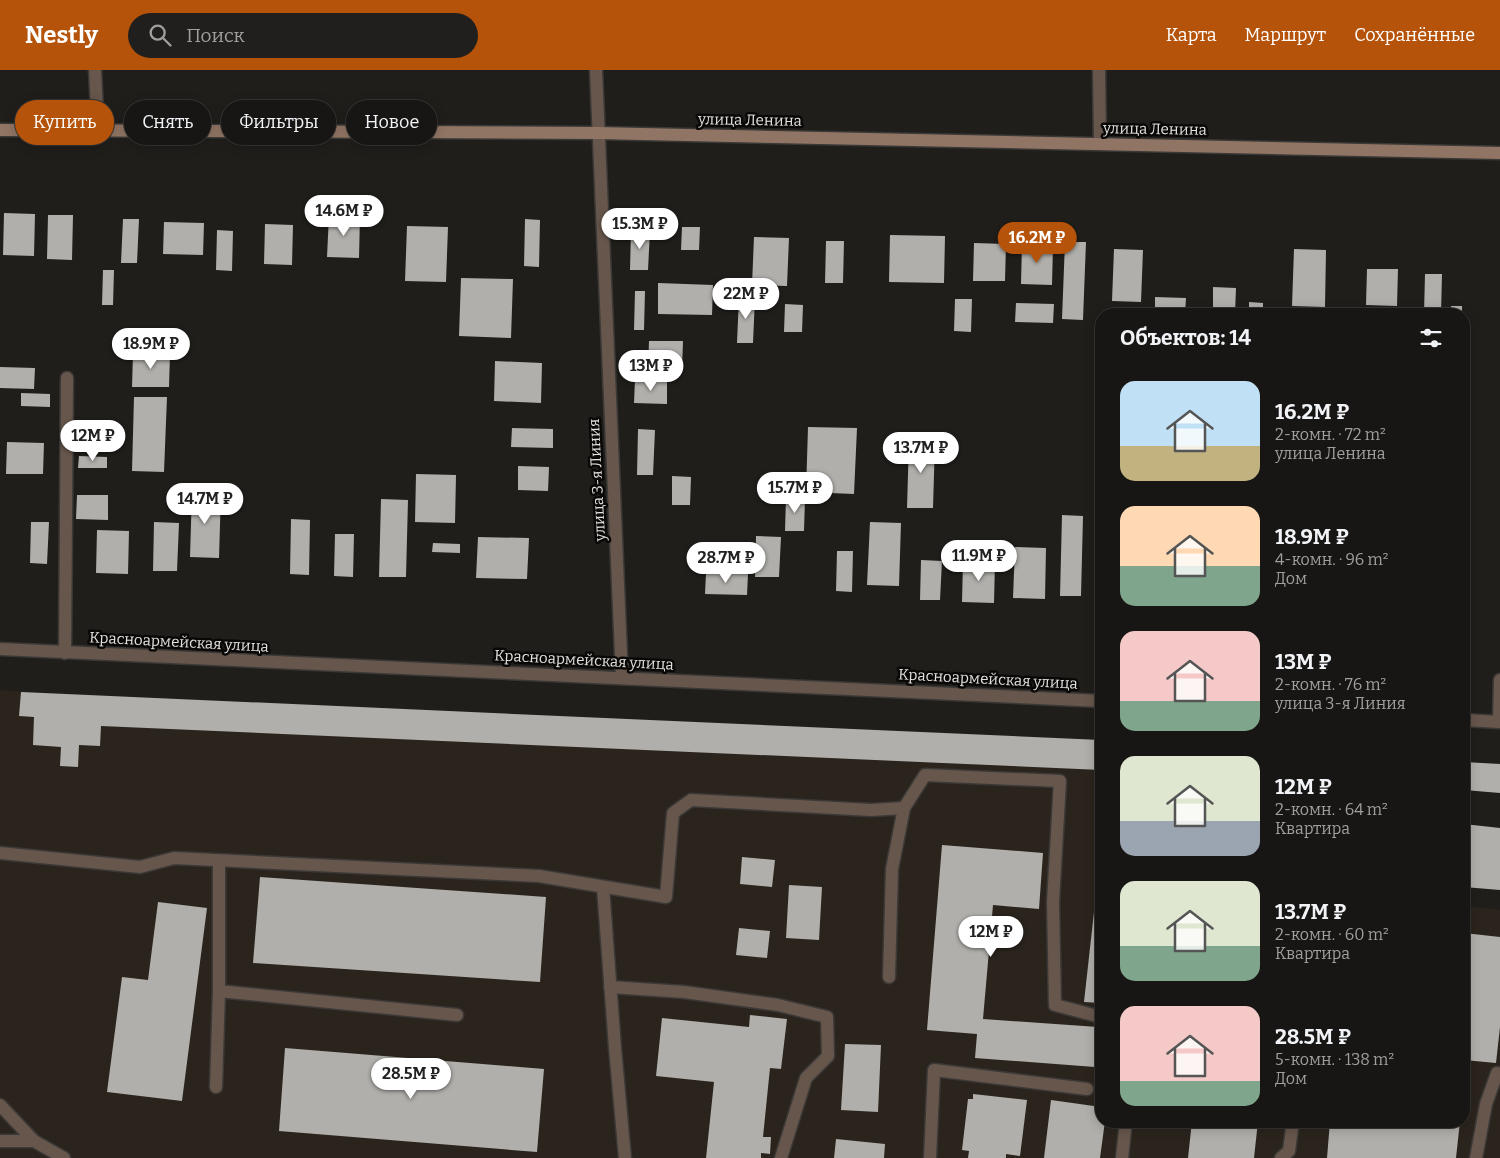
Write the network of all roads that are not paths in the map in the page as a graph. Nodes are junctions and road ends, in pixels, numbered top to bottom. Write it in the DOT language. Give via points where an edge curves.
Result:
graph roads {
  1 [pos="95,70"];
  2 [pos="596,70"];
  3 [pos="1099,70"];
  4 [pos="96,100"];
  5 [pos="0,130"];
  6 [pos="15,130"];
  7 [pos="114,130"];
  8 [pos="598,132"];
  9 [pos="1100,144"];
  10 [pos="1500,152"];
  11 [pos="67,378"];
  12 [pos="0,649"];
  13 [pos="65,653"];
  14 [pos="622,678"];
  15 [pos="1500,680"];
  16 [pos="1095,701"];
  17 [pos="1470,720"];
  18 [pos="1499,722"];
  19 [pos="904,808"];
  20 [pos="0,852"];
  21 [pos="219,860"];
  22 [pos="603,886"];
  23 [pos="889,977"];
  24 [pos="610,987"];
  25 [pos="219,991"];
  26 [pos="456,1015"];
  27 [pos="1095,1015"];
  28 [pos="1497,1073"];
  29 [pos="216,1087"];
  30 [pos="1087,1088"];
  31 [pos="0,1105"];
  32 [pos="1125,1128"];
  33 [pos="1292,1128"];
  34 [pos="0,1141"];
  35 [pos="34,1141"];
  36 [pos="64,1158"];
  37 [pos="625,1158"];
  38 [pos="781,1158"];
  39 [pos="930,1158"];
  40 [pos="1122,1158"];
  41 [pos="1282,1158"];
  42 [pos="1476,1158"];
  1 -- 4 [label="street"];
  2 -- 8 [label="street, улица 3-я Линия"];
  3 -- 9 [label="street"];
  5 -- 6 [label="main road, улица Ленина"];
  7 -- 8 [label="main road, улица Ленина"];
  8 -- 9 [label="main road, улица Ленина"];
  8 -- 14 [label="street, улица 3-я Линия"];
  9 -- 10 [label="main road, улица Ленина"];
  11 -- 13 [label="street"];
  12 -- 13 [label="street, Красноармейская улица"];
  13 -- 14 [label="street, Красноармейская улица"];
  14 -- 16 [label="street, Красноармейская улица"];
  15 -- 18 [label="street"];
  17 -- 18 [label="street"];
  19 -- 22 [label="street" via="871,810 691,800 673,813 666,897"];
  19 -- 23 [label="street" via="892,869"];
  19 -- 27 [label="street" via="925,775 1060,781 1052,902 1054,1005"];
  20 -- 21 [label="street" via="140,867 174,858"];
  21 -- 22 [label="street" via="539,876"];
  21 -- 25 [label="street"];
  22 -- 24 [label="street"];
  24 -- 37 [label="street"];
  24 -- 38 [label="street" via="759,1002 827,1017 828,1056 806,1078"];
  25 -- 26 [label="street"];
  25 -- 29 [label="street"];
  28 -- 42 [label="street" via="1486,1104"];
  30 -- 39 [label="street" via="934,1070"];
  31 -- 35 [label="street"];
  32 -- 40 [label="street"];
  33 -- 41 [label="street" via="1289,1151"];
  34 -- 35 [label="street"];
  35 -- 36 [label="street"];
}
